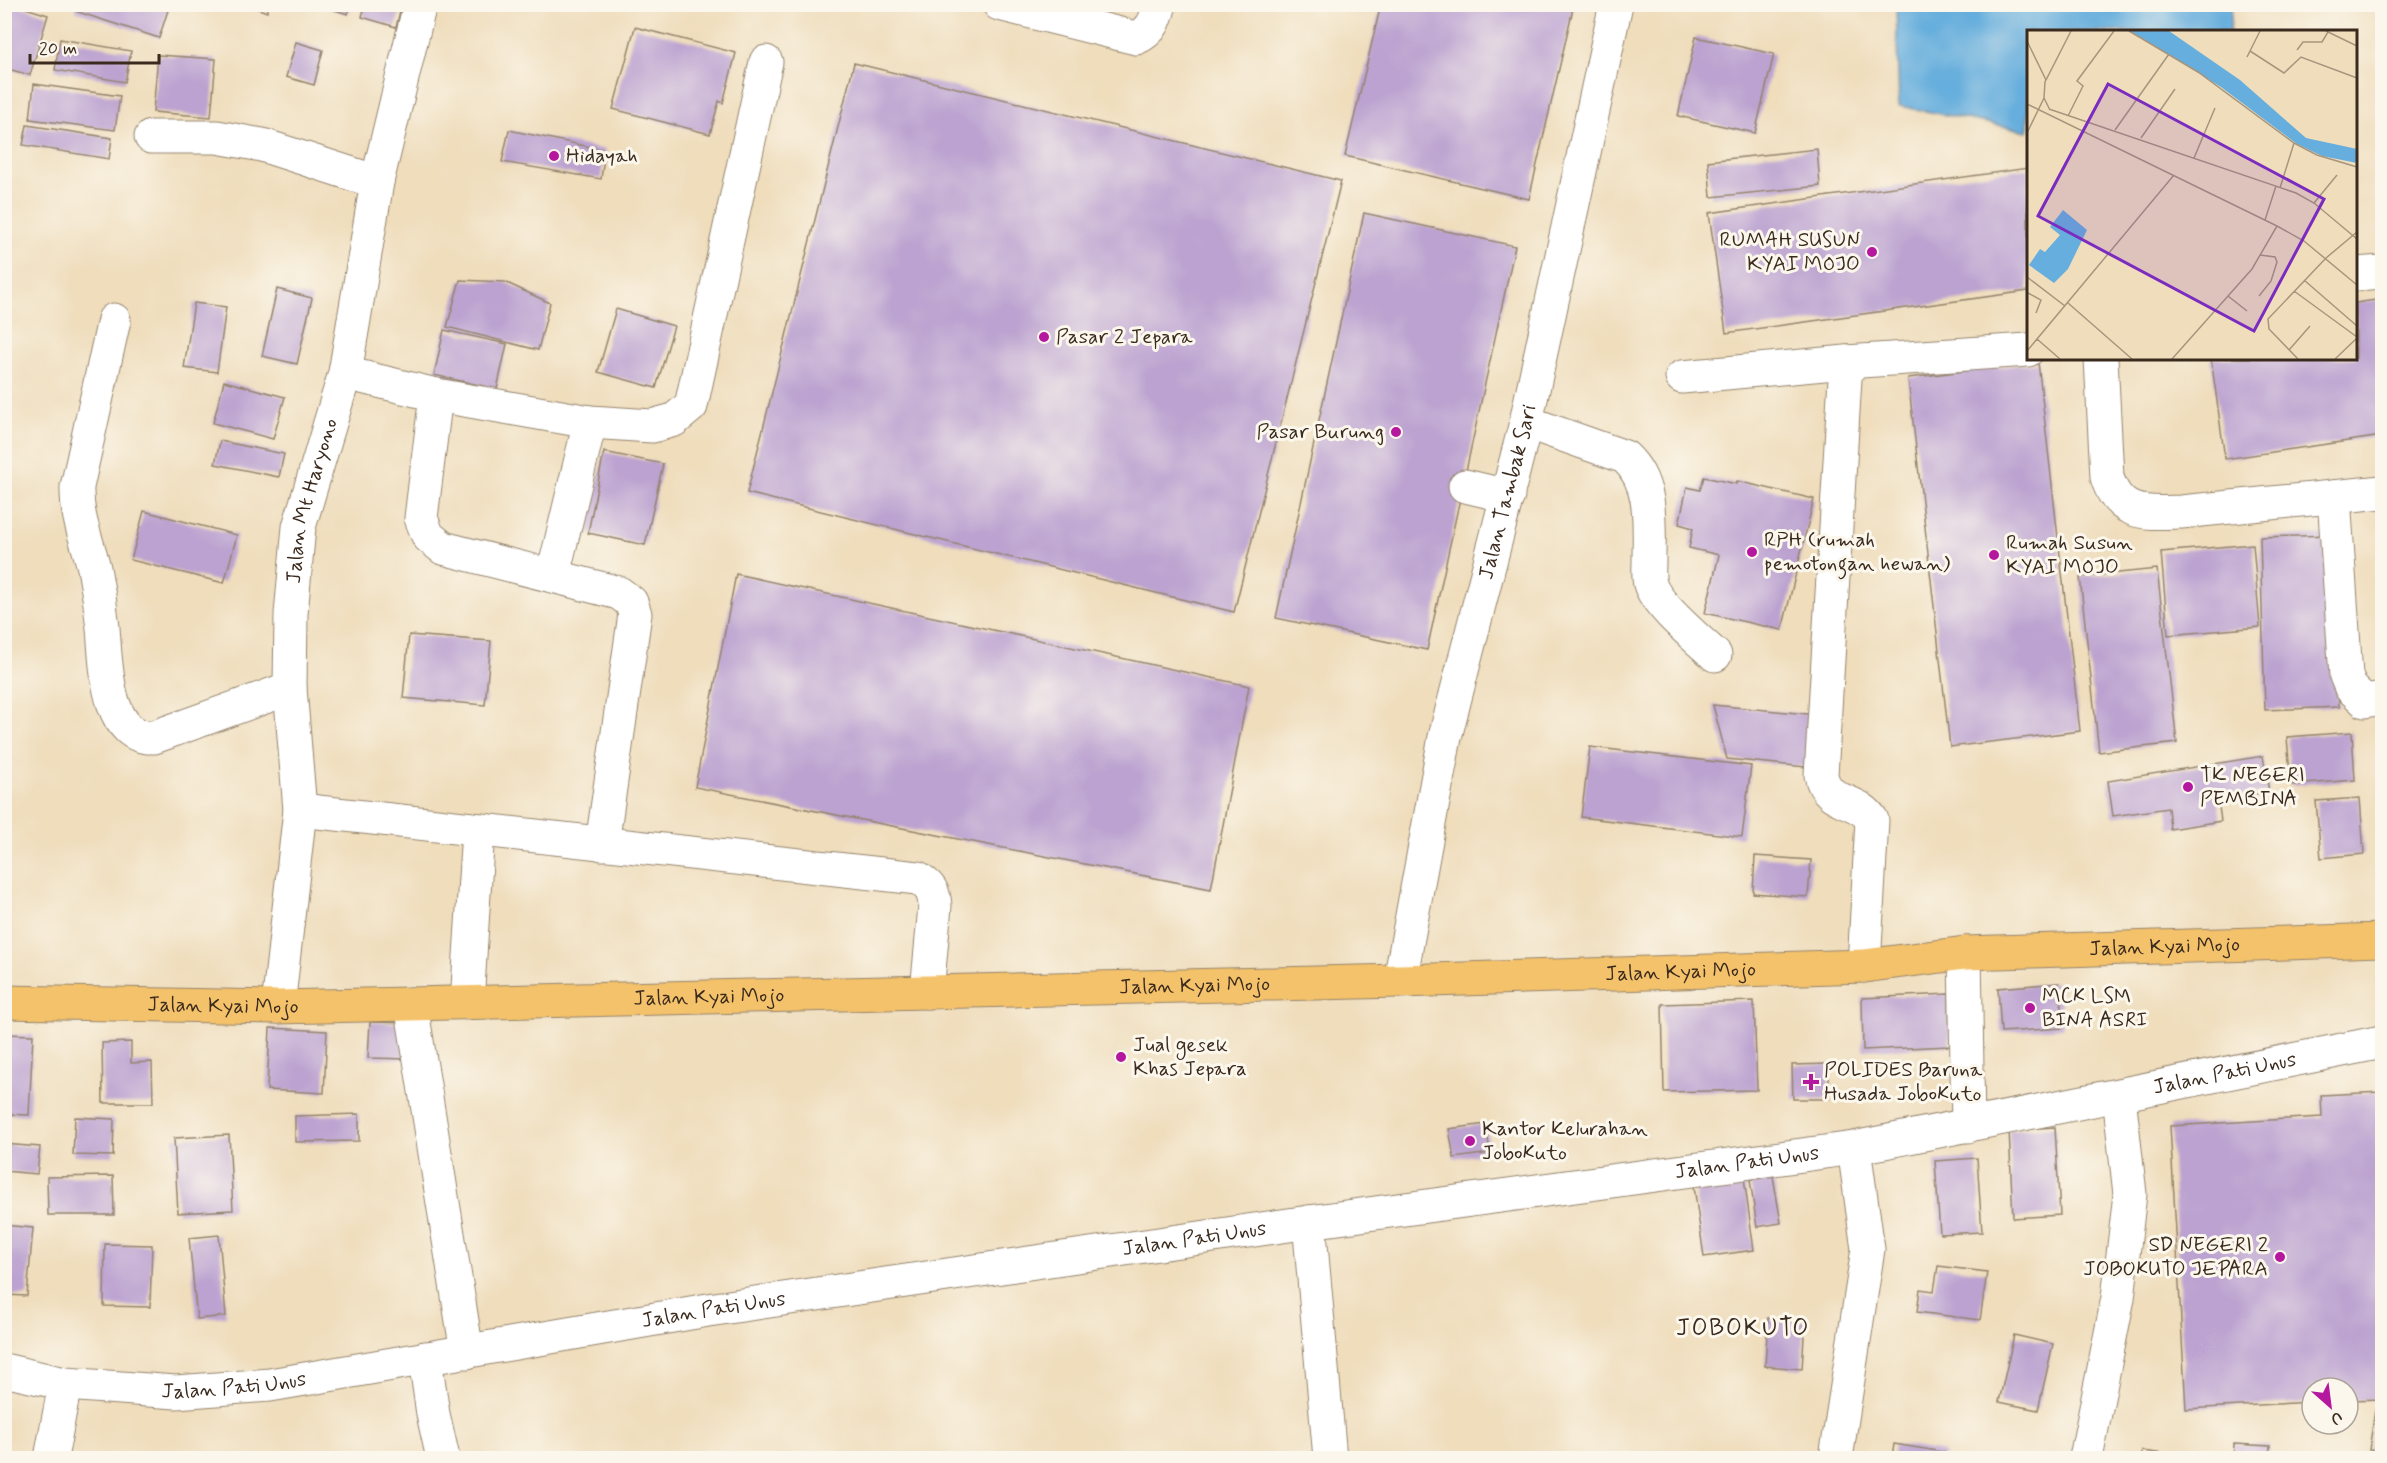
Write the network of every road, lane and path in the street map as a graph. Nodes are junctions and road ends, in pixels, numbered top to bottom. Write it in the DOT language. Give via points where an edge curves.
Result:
graph roads {
  1 [pos="420,4"];
  2 [pos="999,4"];
  3 [pos="1160,4"];
  4 [pos="1616,4"];
  5 [pos="766,62"];
  6 [pos="151,137"];
  7 [pos="377,182"];
  8 [pos="2382,272"];
  9 [pos="2357,274"];
  10 [pos="114,320"];
  11 [pos="2027,350"];
  12 [pos="2101,360"];
  13 [pos="1846,362"];
  14 [pos="345,373"];
  15 [pos="1682,377"];
  16 [pos="436,395"];
  17 [pos="590,422"];
  18 [pos="1526,422"];
  19 [pos="1465,486"];
  20 [pos="2382,492"];
  21 [pos="1508,496"];
  22 [pos="2334,497"];
  23 [pos="553,574"];
  24 [pos="1715,655"];
  25 [pos="290,688"];
  26 [pos="2382,698"];
  27 [pos="300,810"];
  28 [pos="478,831"];
  29 [pos="602,844"];
  30 [pos="2382,940"];
  31 [pos="1965,953"];
  32 [pos="1864,966"];
  33 [pos="1400,981"];
  34 [pos="927,992"];
  35 [pos="4,1002"];
  36 [pos="467,1003"];
  37 [pos="411,1004"];
  38 [pos="278,1007"];
  39 [pos="2382,1042"];
  40 [pos="2119,1096"];
  41 [pos="1968,1126"];
  42 [pos="1854,1149"];
  43 [pos="1309,1222"];
  44 [pos="467,1352"];
  45 [pos="425,1358"];
  46 [pos="4,1370"];
  47 [pos="65,1384"];
  48 [pos="51,1458"];
  49 [pos="443,1458"];
  50 [pos="1330,1458"];
  51 [pos="1836,1458"];
  52 [pos="2086,1458"];
  1 -- 7 [label="street, Jalan Mt Haryono"];
  2 -- 3 [label="street" via="1136,38 1154,24"];
  4 -- 18 [label="street, Jalan Tambak Sari"];
  5 -- 17 [label="street" via="691,406 674,420 652,426"];
  6 -- 7 [label="street" via="217,137 262,145"];
  7 -- 14 [label="street, Jalan Mt Haryono"];
  8 -- 9 [label="street"];
  10 -- 25 [label="street" via="76,504 94,567 112,701 133,733 146,738"];
  11 -- 13 [label="street"];
  12 -- 22 [label="street" via="2107,477 2119,502 2149,513"];
  13 -- 15 [label="street"];
  13 -- 32 [label="street" via="1821,775 1829,793 1868,813 1872,820"];
  14 -- 16 [label="street"];
  14 -- 25 [label="street, Jalan Mt Haryono" via="299,526 291,614"];
  16 -- 17 [label="street"];
  16 -- 23 [label="street" via="421,518 428,536 443,548"];
  17 -- 23 [label="street"];
  18 -- 21 [label="street, Jalan Tambak Sari"];
  18 -- 24 [label="street" via="1625,457 1636,467 1648,506 1650,582 1657,599"];
  19 -- 21 [label="street"];
  20 -- 22 [label="street"];
  21 -- 33 [label="street, Jalan Tambak Sari" via="1445,737"];
  22 -- 26 [label="street" via="2346,676 2351,688 2365,701"];
  23 -- 29 [label="street" via="618,593 631,602 635,614"];
  25 -- 27 [label="street, Jalan Mt Haryono"];
  27 -- 28 [label="street"];
  27 -- 38 [label="street, Jalan Mt Haryono"];
  28 -- 29 [label="street"];
  28 -- 36 [label="street"];
  29 -- 34 [label="street" via="918,878 928,885 935,900"];
  30 -- 31 [label="main road, Jalan Kyai Mojo"];
  31 -- 32 [label="main road, Jalan Kyai Mojo"];
  31 -- 41 [label="street"];
  32 -- 33 [label="main road, Jalan Kyai Mojo"];
  33 -- 34 [label="main road, Jalan Kyai Mojo"];
  34 -- 36 [label="main road, Jalan Kyai Mojo"];
  35 -- 38 [label="main road, Jalan Kyai Mojo"];
  36 -- 37 [label="main road, Jalan Kyai Mojo"];
  37 -- 38 [label="main road, Jalan Kyai Mojo"];
  37 -- 44 [label="street"];
  39 -- 40 [label="street, Jalan Pati Unus"];
  40 -- 41 [label="street, Jalan Pati Unus"];
  40 -- 52 [label="street" via="2130,1194 2118,1298"];
  41 -- 42 [label="street, Jalan Pati Unus"];
  42 -- 43 [label="street, Jalan Pati Unus"];
  42 -- 51 [label="street" via="1868,1249"];
  43 -- 44 [label="street, Jalan Pati Unus" via="708,1310"];
  43 -- 50 [label="street"];
  44 -- 45 [label="street, Jalan Pati Unus"];
  45 -- 47 [label="street, Jalan Pati Unus" via="270,1384 176,1392"];
  45 -- 49 [label="street"];
  46 -- 47 [label="street, Jalan Pati Unus"];
  47 -- 48 [label="street"];
}
